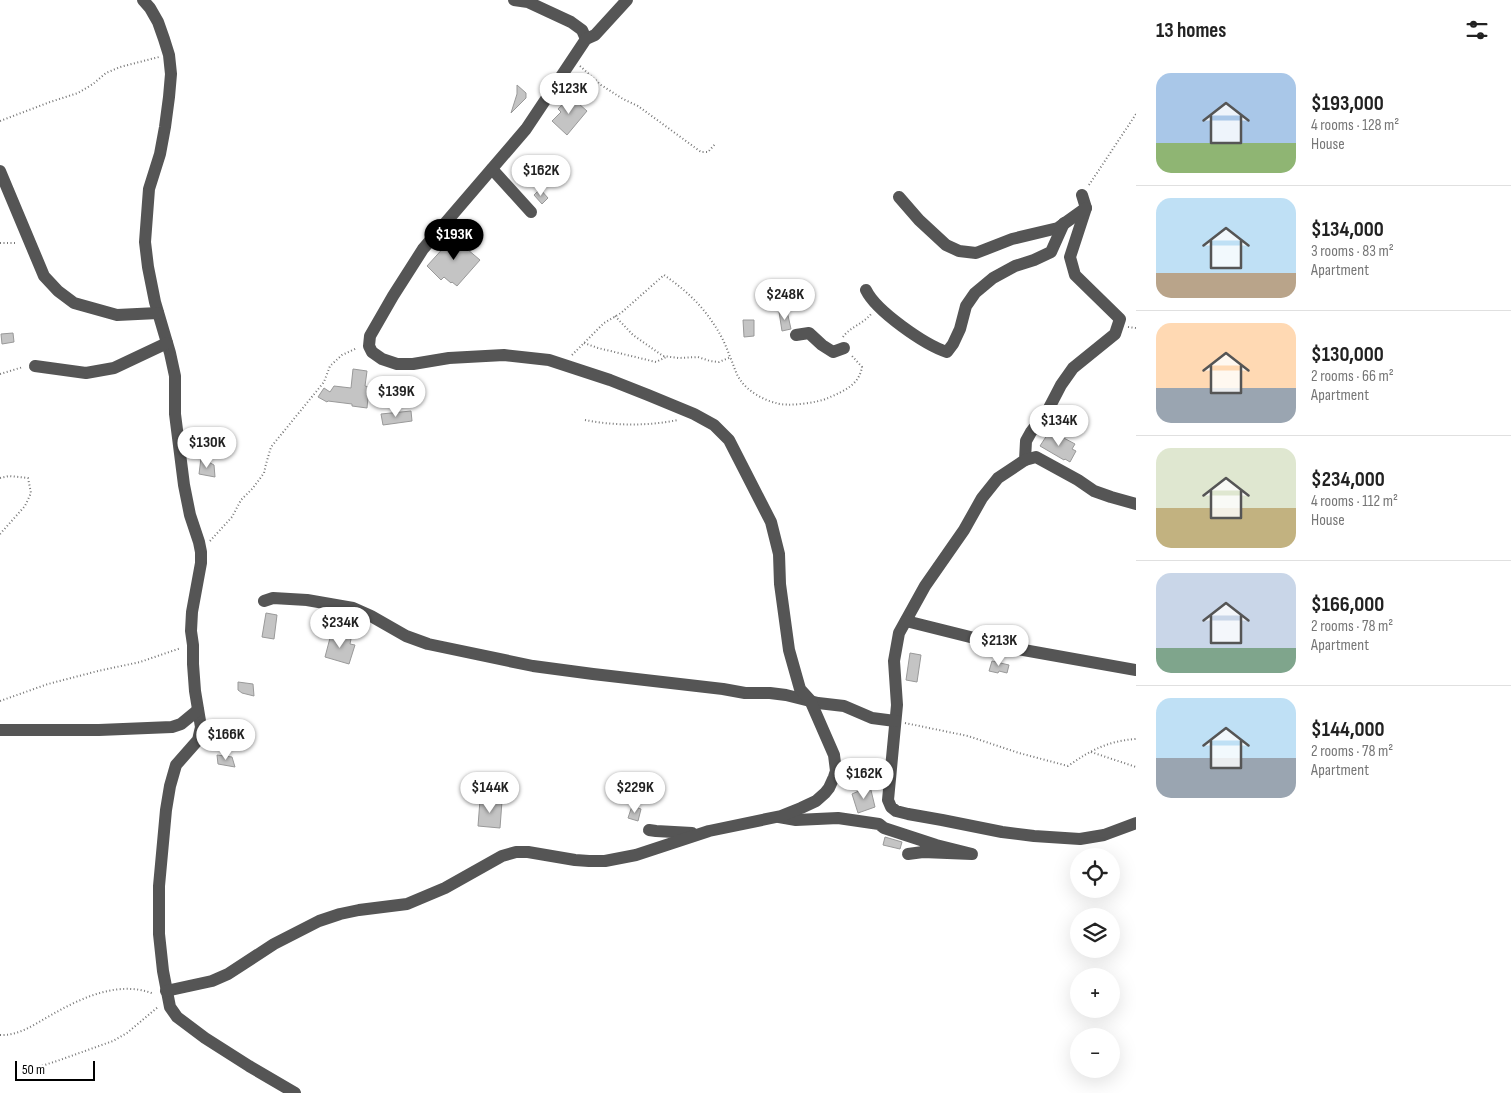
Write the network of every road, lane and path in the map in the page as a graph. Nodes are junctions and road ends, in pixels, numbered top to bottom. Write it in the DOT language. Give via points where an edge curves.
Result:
graph roads {
  1 [pos="143,0"];
  2 [pos="517,0"];
  3 [pos="627,0"];
  4 [pos="586,39"];
  5 [pos="169,55"];
  6 [pos="572,60"];
  7 [pos="1136,114"];
  8 [pos="0,121"];
  9 [pos="716,142"];
  10 [pos="492,169"];
  11 [pos="0,171"];
  12 [pos="899,197"];
  13 [pos="1084,202"];
  14 [pos="531,212"];
  15 [pos="1064,223"];
  16 [pos="30,242"];
  17 [pos="0,243"];
  18 [pos="866,290"];
  19 [pos="877,305"];
  20 [pos="158,313"];
  21 [pos="615,316"];
  22 [pos="796,335"];
  23 [pos="167,343"];
  24 [pos="584,343"];
  25 [pos="369,346"];
  26 [pos="844,348"];
  27 [pos="668,356"];
  28 [pos="730,357"];
  29 [pos="565,365"];
  30 [pos="35,366"];
  31 [pos="0,374"];
  32 [pos="694,414"];
  33 [pos="585,420"];
  34 [pos="1025,460"];
  35 [pos="0,478"];
  36 [pos="1136,504"];
  37 [pos="0,534"];
  38 [pos="201,552"];
  39 [pos="264,601"];
  40 [pos="906,621"];
  41 [pos="193,645"];
  42 [pos="1136,670"];
  43 [pos="1,700"];
  44 [pos="810,700"];
  45 [pos="198,710"];
  46 [pos="895,721"];
  47 [pos="0,730"];
  48 [pos="1136,739"];
  49 [pos="1090,751"];
  50 [pos="1136,768"];
  51 [pos="777,816"];
  52 [pos="1136,823"];
  53 [pos="650,830"];
  54 [pos="709,832"];
  55 [pos="908,854"];
  56 [pos="167,996"];
  57 [pos="0,1035"];
  58 [pos="32,1068"];
  59 [pos="295,1093"];
  1 -- 5 [label="street" via="158,22"];
  2 -- 4 [label="street" via="570,22 582,30"];
  3 -- 4 [label="street" via="595,35"];
  4 -- 6 [label="street"];
  5 -- 8 [label="path" via="120,67 78,93"];
  5 -- 20 [label="street" via="169,98 160,154 149,189 145,229 148,267"];
  6 -- 9 [label="path" via="601,85 638,106 701,152 708,152"];
  6 -- 10 [label="street" via="526,129"];
  7 -- 13 [label="path"];
  10 -- 14 [label="street"];
  10 -- 25 [label="street" via="423,249 374,328"];
  11 -- 16 [label="street"];
  12 -- 15 [label="street" via="946,245 976,253 1012,239 1058,228"];
  13 -- 15 [label="street"];
  13 -- 34 [label="street" via="1070,257 1076,275 1120,319 1114,334 1073,368 1061,385 1026,441"];
  15 -- 19 [label="street" via="1050,252 993,278 975,293 966,306 960,329 947,352 917,336"];
  16 -- 17 [label="path"];
  16 -- 20 [label="street" via="44,276 74,303 117,315"];
  18 -- 19 [label="street"];
  19 -- 26 [label="path" via="858,326 847,331 842,338"];
  20 -- 23 [label="street"];
  21 -- 24 [label="path"];
  21 -- 27 [label="path" via="633,335 663,356"];
  21 -- 28 [label="path" via="664,275 697,303 713,323"];
  22 -- 26 [label="street" via="809,334 833,352"];
  23 -- 30 [label="street" via="114,368 86,373"];
  23 -- 38 [label="street" via="175,376 184,484"];
  24 -- 27 [label="path" via="656,362"];
  24 -- 29 [label="path"];
  25 -- 29 [label="street" via="377,356 396,364 504,355"];
  25 -- 38 [label="path" via="353,349 330,366 324,382 271,447 264,472 253,488"];
  26 -- 28 [label="path" via="862,366 861,376 855,383 821,400 792,404 777,404 750,390 741,381"];
  27 -- 28 [label="path" via="698,357 719,362"];
  29 -- 32 [label="street"];
  30 -- 31 [label="path" via="19,367"];
  32 -- 33 [label="path" via="676,421 651,424"];
  32 -- 44 [label="street" via="714,425 729,440 771,522 779,554 789,650 800,689"];
  34 -- 36 [label="street" via="1036,457 1094,491"];
  34 -- 40 [label="street" via="998,478 982,498"];
  35 -- 37 [label="path" via="28,478 31,493"];
  38 -- 41 [label="street" via="192,612"];
  39 -- 44 [label="street" via="273,598 308,600 353,608 428,644 533,666"];
  40 -- 42 [label="street" via="1018,649"];
  40 -- 46 [label="street" via="899,633 894,661"];
  41 -- 43 [label="path"];
  41 -- 45 [label="street"];
  44 -- 46 [label="street" via="844,706 872,718"];
  44 -- 51 [label="street" via="834,755 836,771 829,788 816,800"];
  45 -- 47 [label="street" via="172,727"];
  45 -- 56 [label="street" via="200,735 176,765 166,810 159,886 159,934"];
  46 -- 49 [label="path" via="968,736 1068,766"];
  46 -- 52 [label="street" via="888,800 896,811 1002,832 1080,839 1104,835"];
  48 -- 49 [label="path" via="1121,740"];
  49 -- 50 [label="path"];
  51 -- 54 [label="street"];
  51 -- 55 [label="street" via="796,820 838,818 880,824 936,846 972,854"];
  53 -- 54 [label="street"];
  54 -- 56 [label="street" via="636,855 605,861 528,852 502,856 407,904 359,910 319,922 274,944 220,978"];
  56 -- 57 [label="path" via="130,988 107,991 70,1005 28,1028"];
  56 -- 58 [label="path" via="127,1033 113,1041"];
  56 -- 59 [label="street" via="177,1017"];
}
